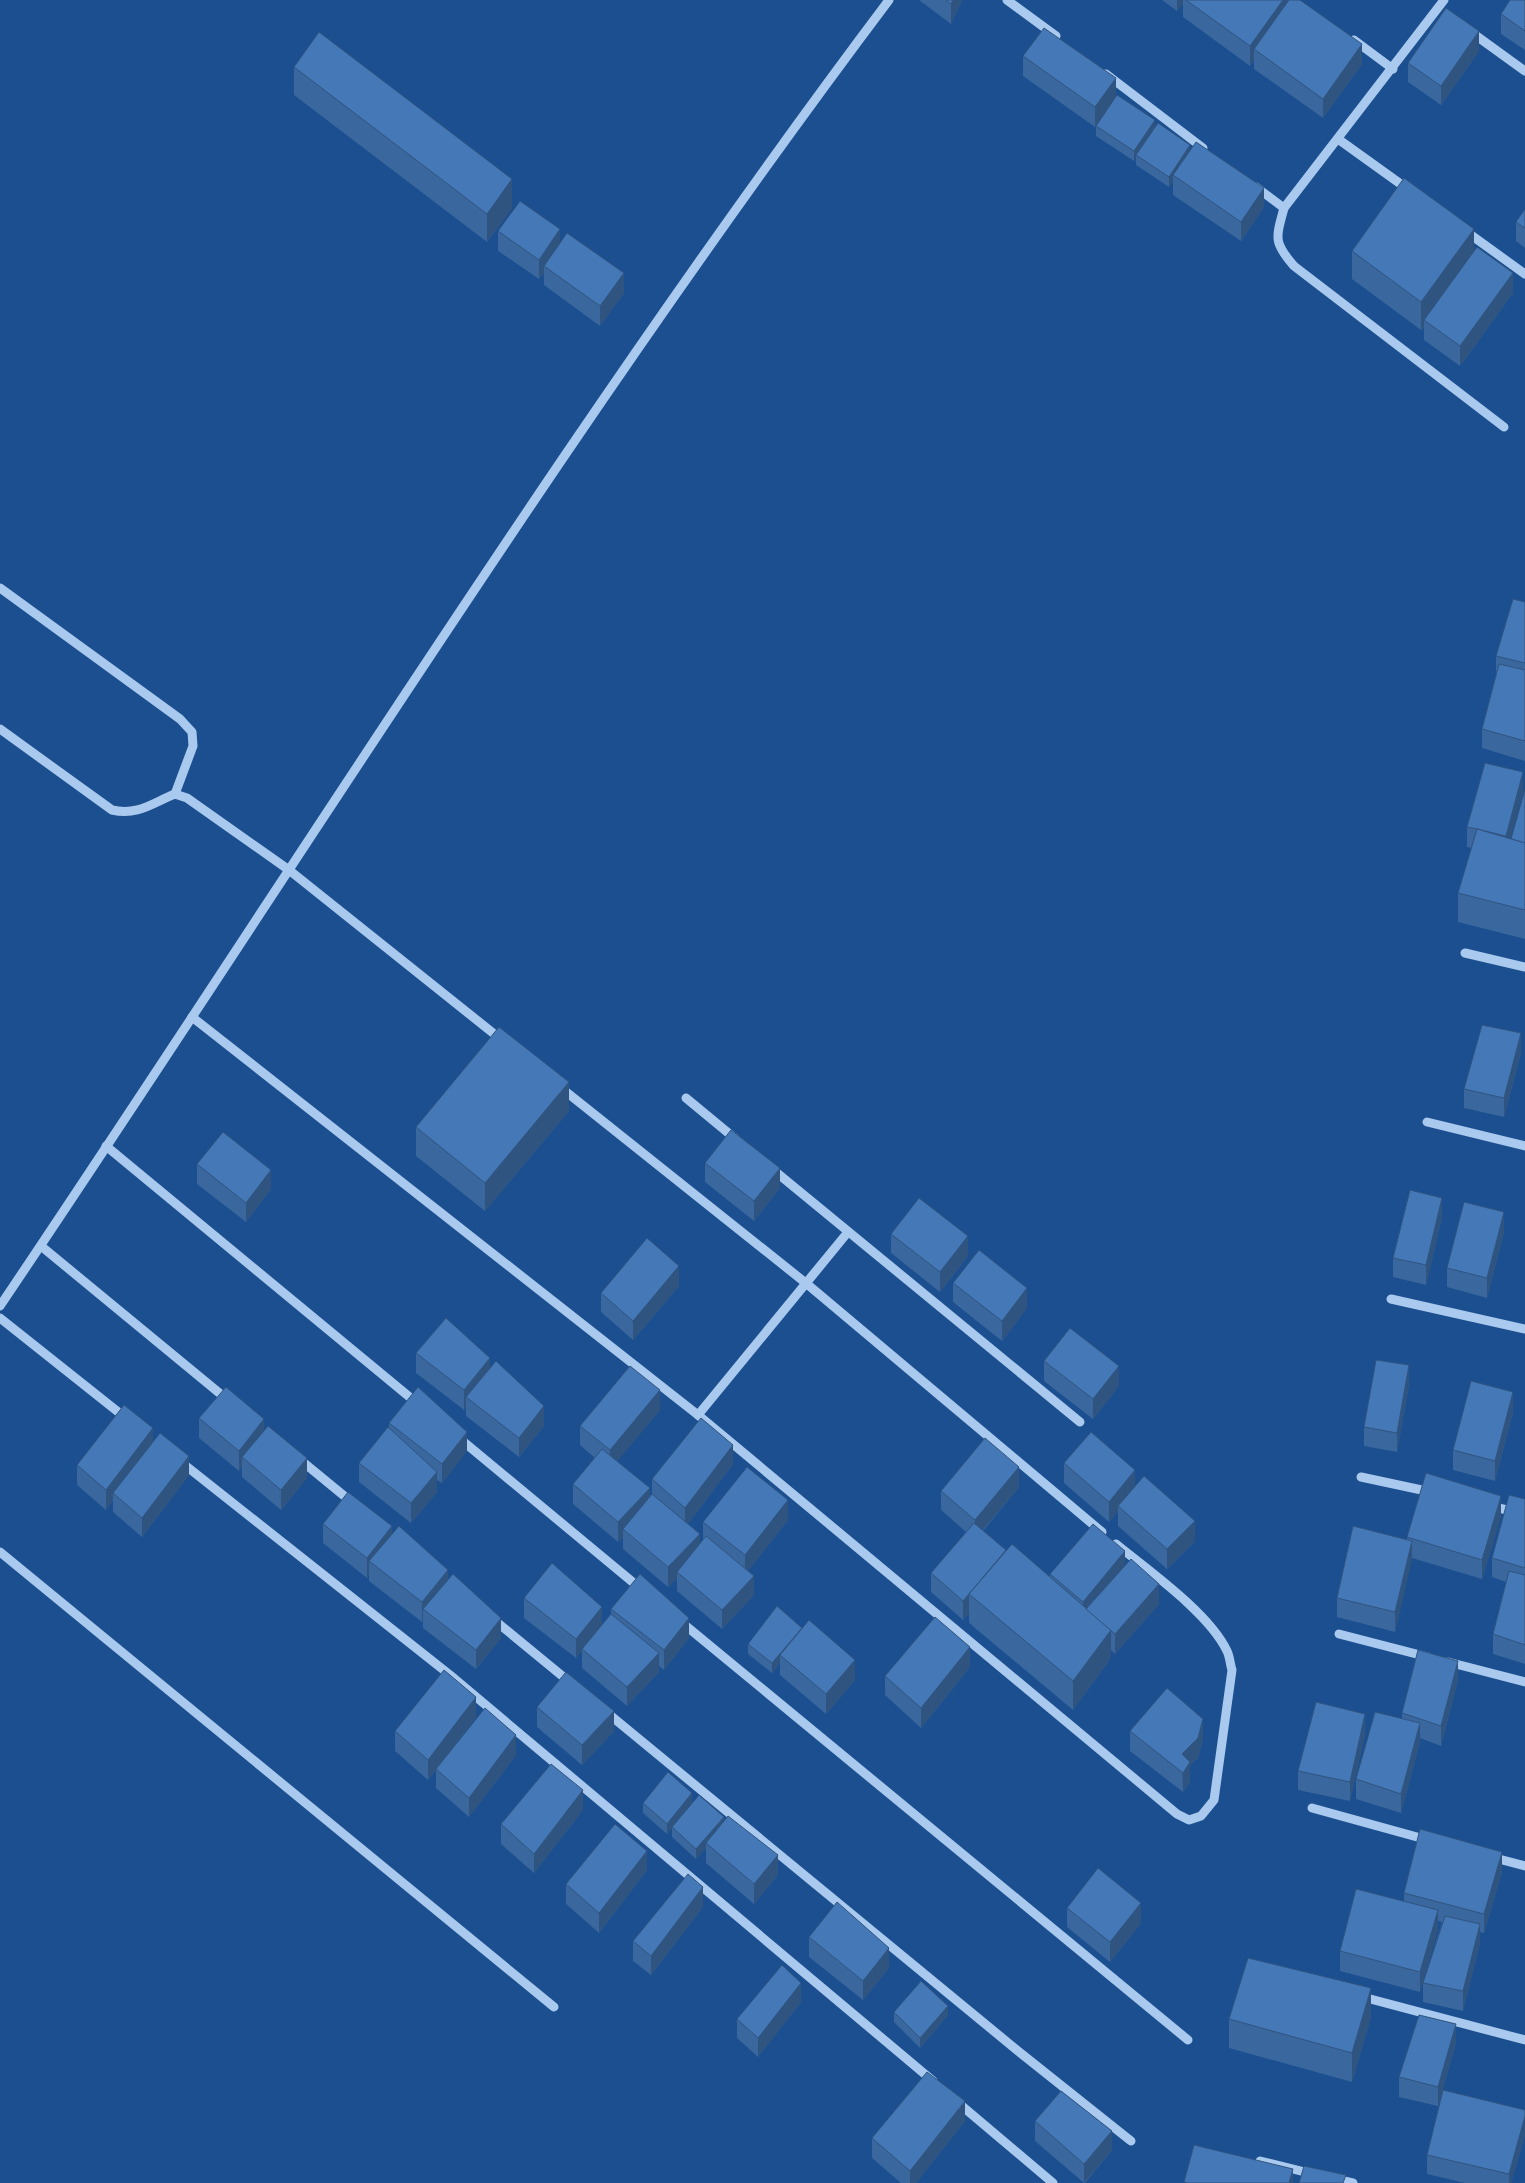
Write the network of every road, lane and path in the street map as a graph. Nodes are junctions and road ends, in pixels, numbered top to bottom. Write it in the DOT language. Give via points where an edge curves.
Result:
graph roads {
  1 [pos="889,0"];
  2 [pos="1007,0"];
  3 [pos="1444,0"];
  4 [pos="1438,8"];
  5 [pos="1446,14"];
  6 [pos="1461,25"];
  7 [pos="1346,34"];
  8 [pos="1062,42"];
  9 [pos="1393,69"];
  10 [pos="1102,71"];
  11 [pos="1525,71"];
  12 [pos="1338,139"];
  13 [pos="1212,154"];
  14 [pos="1252,184"];
  15 [pos="1416,195"];
  16 [pos="1284,208"];
  17 [pos="1455,223"];
  18 [pos="1525,274"];
  19 [pos="1504,427"];
  20 [pos="0,588"];
  21 [pos="0,729"];
  22 [pos="175,794"];
  23 [pos="289,870"];
  24 [pos="1465,953"];
  25 [pos="1525,967"];
  26 [pos="192,1017"];
  27 [pos="513,1049"];
  28 [pos="552,1080"];
  29 [pos="686,1098"];
  30 [pos="1427,1122"];
  31 [pos="106,1146"];
  32 [pos="745,1146"];
  33 [pos="1525,1146"];
  34 [pos="767,1165"];
  35 [pos="848,1232"];
  36 [pos="41,1246"];
  37 [pos="807,1284"];
  38 [pos="1391,1299"];
  39 [pos="0,1306"];
  40 [pos="0,1318"];
  41 [pos="1525,1329"];
  42 [pos="233,1404"];
  43 [pos="428,1413"];
  44 [pos="698,1415"];
  45 [pos="1080,1422"];
  46 [pos="132,1423"];
  47 [pos="452,1432"];
  48 [pos="287,1449"];
  49 [pos="171,1454"];
  50 [pos="1361,1476"];
  51 [pos="1438,1494"];
  52 [pos="1477,1503"];
  53 [pos="364,1512"];
  54 [pos="1525,1514"];
  55 [pos="0,1552"];
  56 [pos="651,1597"];
  57 [pos="487,1614"];
  58 [pos="674,1616"];
  59 [pos="1339,1634"];
  60 [pos="1525,1682"];
  61 [pos="579,1690"];
  62 [pos="595,1702"];
  63 [pos="1312,1808"];
  64 [pos="1442,1843"];
  65 [pos="1479,1853"];
  66 [pos="1525,1866"];
  67 [pos="1351,1994"];
  68 [pos="554,2007"];
  69 [pos="1188,2040"];
  70 [pos="1525,2040"];
  71 [pos="939,2087"];
  72 [pos="946,2093"];
  73 [pos="1131,2141"];
  74 [pos="1247,2158"];
  75 [pos="1053,2183"];
  76 [pos="1353,2183"];
  1 -- 23 [label="street" via="636,352"];
  2 -- 8 [label="street"];
  3 -- 4 [label="street"];
  4 -- 5 [label="street"];
  4 -- 9 [label="street"];
  6 -- 11 [label="street"];
  7 -- 9 [label="street"];
  9 -- 12 [label="street"];
  10 -- 13 [label="street"];
  12 -- 15 [label="street"];
  12 -- 16 [label="street"];
  14 -- 16 [label="street"];
  16 -- 19 [label="street" via="1277,232 1279,250 1294,266"];
  17 -- 18 [label="street"];
  20 -- 22 [label="street" via="180,718 192,732 193,746"];
  21 -- 22 [label="street" via="112,810 125,813 139,811"];
  22 -- 23 [label="street" via="187,798"];
  23 -- 26 [label="street"];
  23 -- 27 [label="street"];
  24 -- 25 [label="street"];
  26 -- 31 [label="street"];
  26 -- 44 [label="street"];
  28 -- 37 [label="street"];
  29 -- 32 [label="street"];
  30 -- 33 [label="street"];
  31 -- 36 [label="street"];
  31 -- 43 [label="street"];
  34 -- 35 [label="street"];
  35 -- 37 [label="street"];
  35 -- 45 [label="street"];
  36 -- 39 [label="street"];
  36 -- 42 [label="street"];
  37 -- 44 [label="street"];
  37 -- 44 [label="street" via="1192,1608 1214,1632 1227,1651 1232,1670 1214,1800 1201,1816 1189,1820 1177,1814"];
  38 -- 41 [label="street"];
  40 -- 46 [label="street"];
  47 -- 56 [label="street"];
  48 -- 53 [label="street"];
  49 -- 71 [label="street" via="450,1675"];
  50 -- 51 [label="street"];
  52 -- 54 [label="street"];
  55 -- 68 [label="street"];
  57 -- 61 [label="street"];
  58 -- 69 [label="street"];
  59 -- 60 [label="street"];
  62 -- 73 [label="street"];
  63 -- 64 [label="street"];
  65 -- 66 [label="street"];
  67 -- 70 [label="street"];
  72 -- 75 [label="street"];
  74 -- 76 [label="street"];
}
